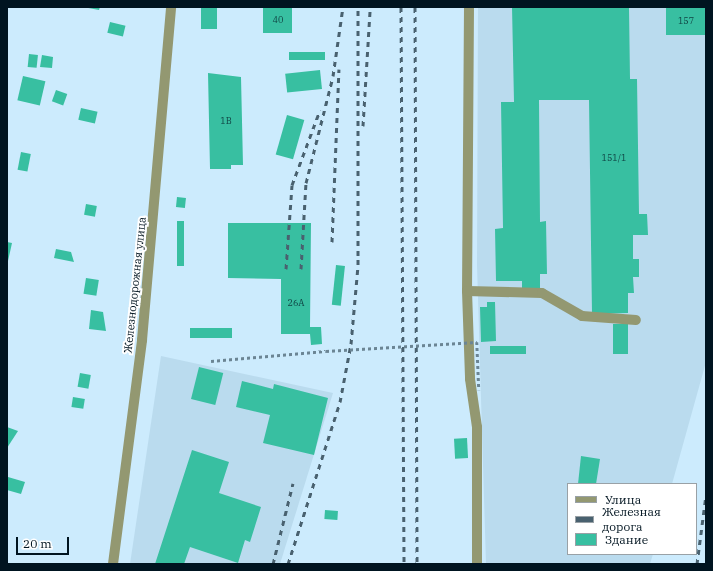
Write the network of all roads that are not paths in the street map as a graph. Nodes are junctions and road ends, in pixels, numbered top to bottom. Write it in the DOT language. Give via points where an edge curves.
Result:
graph roads {
  1 [pos="171,7"];
  2 [pos="469,7"];
  3 [pos="467,291"];
  4 [pos="636,320"];
  5 [pos="113,564"];
  6 [pos="477,564"];
  1 -- 5 [label="street, Железнодорожная улица" via="142,340"];
  2 -- 3 [label="street"];
  3 -- 4 [label="street" via="542,293 582,316"];
  3 -- 6 [label="street" via="470,379 477,427"];
}
